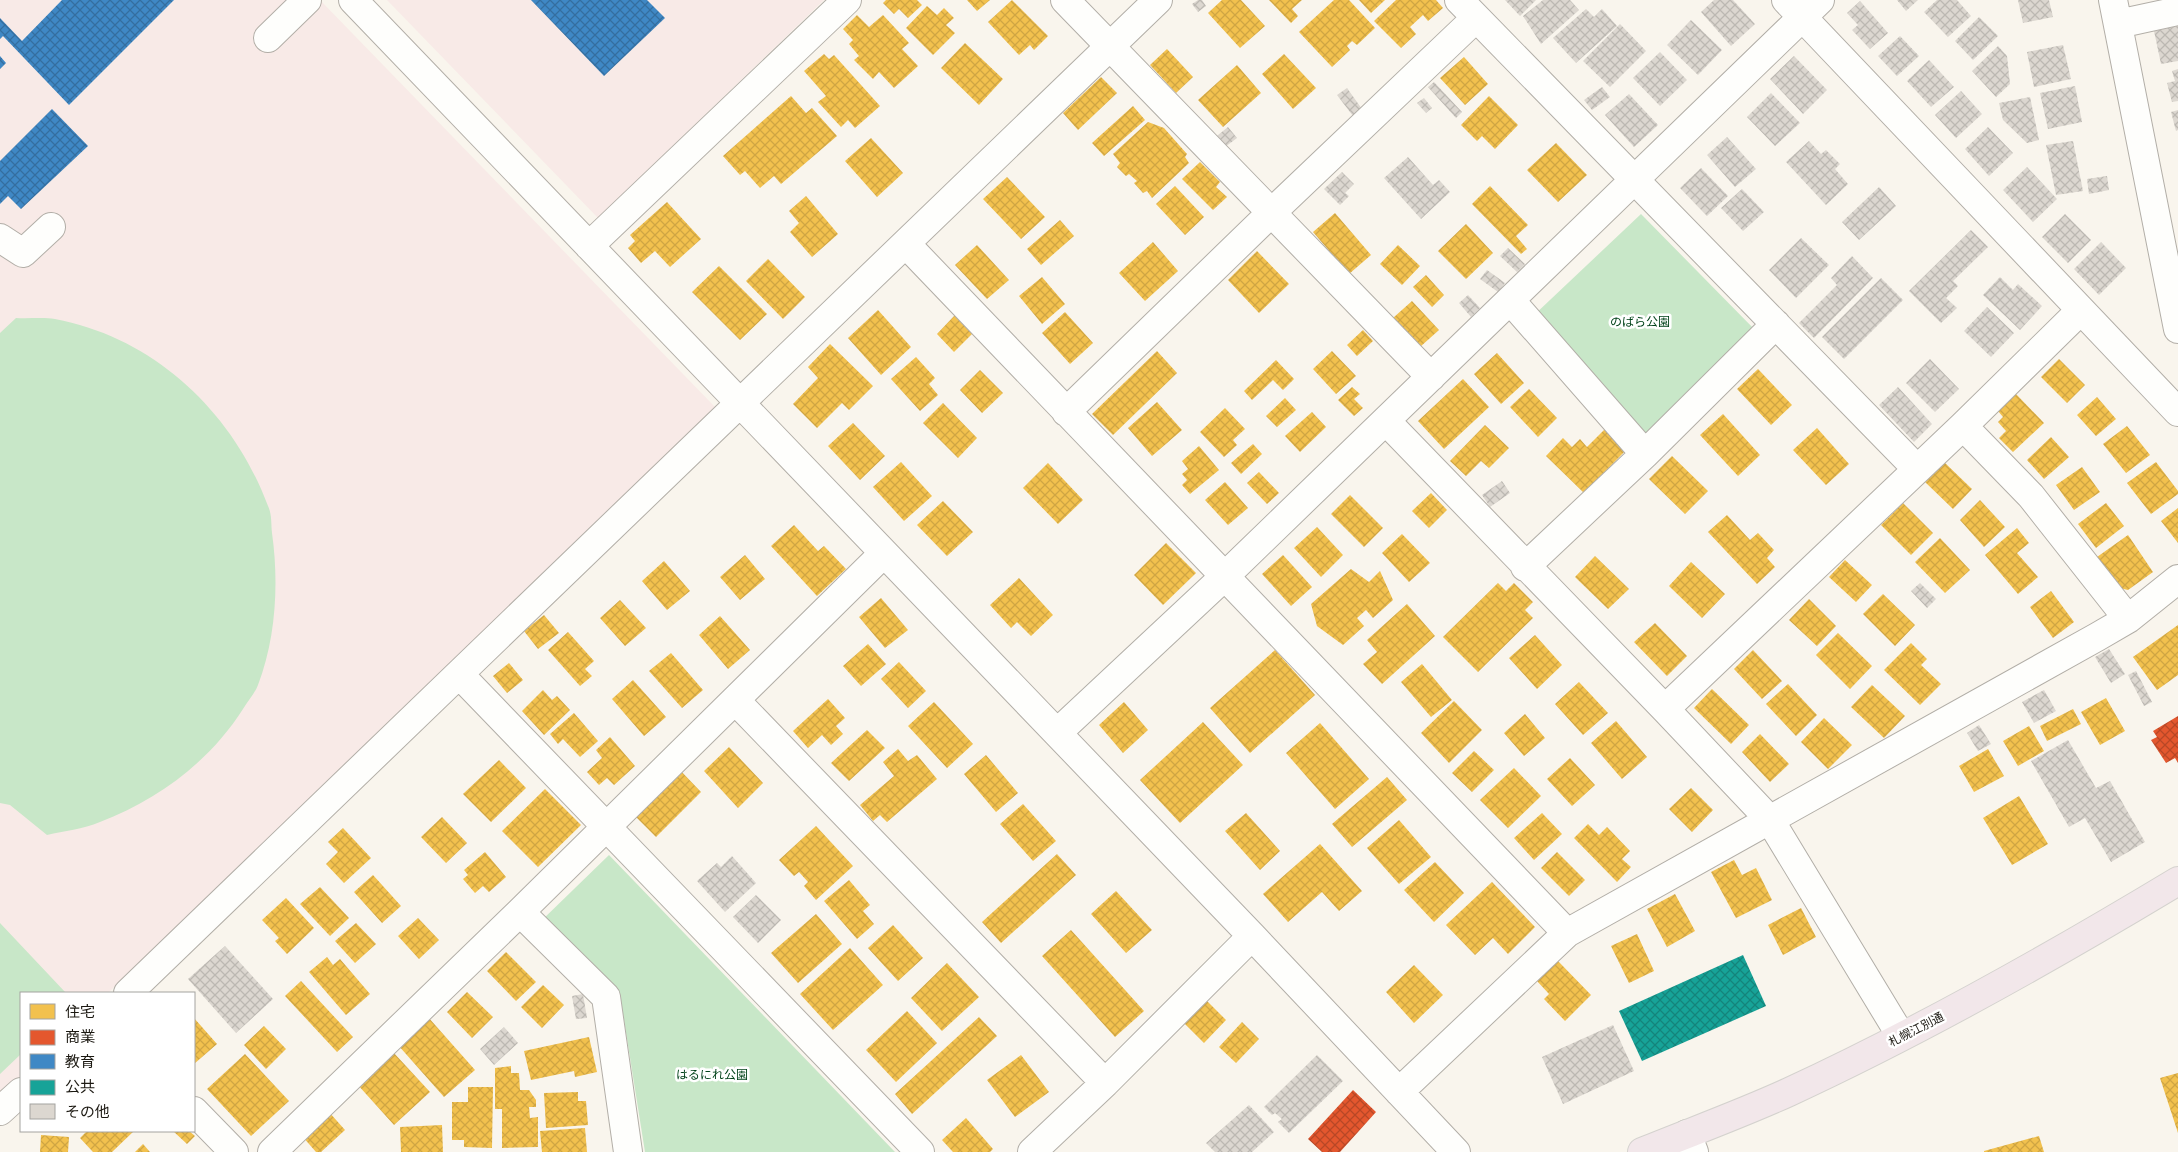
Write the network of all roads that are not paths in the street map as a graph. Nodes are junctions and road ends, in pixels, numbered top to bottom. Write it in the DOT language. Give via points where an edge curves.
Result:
graph roads {
  1 [pos="306,0"];
  2 [pos="353,0"];
  3 [pos="847,0"];
  4 [pos="1065,0"];
  5 [pos="1158,0"];
  6 [pos="1803,6"];
  7 [pos="1468,9"];
  8 [pos="2178,11"];
  9 [pos="2116,12"];
  10 [pos="268,38"];
  11 [pos="1110,46"];
  12 [pos="1635,181"];
  13 [pos="1271,213"];
  14 [pos="51,227"];
  15 [pos="0,238"];
  16 [pos="906,244"];
  17 [pos="589,246"];
  18 [pos="1511,301"];
  19 [pos="2081,310"];
  20 [pos="1776,324"];
  21 [pos="2178,329"];
  22 [pos="1430,377"];
  23 [pos="740,404"];
  24 [pos="1066,412"];
  25 [pos="2178,412"];
  26 [pos="1386,421"];
  27 [pos="1963,426"];
  28 [pos="1645,454"];
  29 [pos="1917,469"];
  30 [pos="884,553"];
  31 [pos="1525,567"];
  32 [pos="1225,576"];
  33 [pos="2178,580"];
  34 [pos="2128,619"];
  35 [pos="459,674"];
  36 [pos="735,700"];
  37 [pos="1665,709"];
  38 [pos="1057,733"];
  39 [pos="1770,820"];
  40 [pos="604,826"];
  41 [pos="2178,881"];
  42 [pos="520,912"];
  43 [pos="1567,933"];
  44 [pos="1252,936"];
  45 [pos="129,992"];
  46 [pos="1902,1036"];
  47 [pos="1105,1083"];
  48 [pos="1399,1092"];
  49 [pos="20,1093"];
  50 [pos="0,1111"];
  51 [pos="195,1112"];
  52 [pos="1691,1143"];
  53 [pos="234,1152"];
  54 [pos="272,1152"];
  55 [pos="628,1152"];
  56 [pos="920,1152"];
  57 [pos="1032,1152"];
  58 [pos="1456,1152"];
  59 [pos="1642,1152"];
  1 -- 10 [label="street"];
  2 -- 17 [label="street"];
  3 -- 17 [label="street"];
  4 -- 11 [label="street"];
  5 -- 11 [label="street"];
  6 -- 12 [label="street"];
  6 -- 19 [label="street"];
  7 -- 12 [label="street"];
  7 -- 13 [label="street"];
  8 -- 9 [label="street"];
  9 -- 21 [label="street"];
  11 -- 13 [label="street"];
  11 -- 16 [label="street"];
  12 -- 18 [label="street"];
  12 -- 20 [label="street"];
  13 -- 22 [label="street"];
  13 -- 24 [label="street"];
  14 -- 15 [label="street" via="23,253"];
  16 -- 23 [label="street"];
  16 -- 24 [label="street"];
  17 -- 23 [label="street"];
  18 -- 22 [label="street"];
  18 -- 28 [label="street"];
  19 -- 25 [label="street"];
  19 -- 27 [label="street"];
  20 -- 28 [label="street"];
  20 -- 29 [label="street"];
  22 -- 26 [label="street"];
  23 -- 30 [label="street"];
  23 -- 35 [label="street"];
  24 -- 32 [label="street"];
  26 -- 31 [label="street"];
  26 -- 32 [label="street"];
  27 -- 29 [label="street"];
  27 -- 34 [label="street" via="2031,496"];
  28 -- 31 [label="street"];
  29 -- 37 [label="street"];
  30 -- 36 [label="street"];
  30 -- 38 [label="street"];
  31 -- 37 [label="street"];
  32 -- 38 [label="street"];
  32 -- 43 [label="street"];
  33 -- 34 [label="street"];
  34 -- 39 [label="street"];
  35 -- 40 [label="street"];
  35 -- 45 [label="street"];
  36 -- 40 [label="street"];
  36 -- 47 [label="street"];
  37 -- 39 [label="street"];
  38 -- 44 [label="street"];
  39 -- 43 [label="street"];
  39 -- 46 [label="street"];
  40 -- 42 [label="street"];
  40 -- 56 [label="street"];
  41 -- 46 [label="highway, 札幌江別通" via="2002,984"];
  42 -- 54 [label="street"];
  42 -- 55 [label="street" via="606,996"];
  43 -- 48 [label="street"];
  44 -- 47 [label="street"];
  44 -- 48 [label="street"];
  46 -- 52 [label="highway, 札幌江別通"];
  47 -- 57 [label="street"];
  48 -- 58 [label="street"];
  49 -- 50 [label="street"];
  51 -- 53 [label="street"];
  52 -- 59 [label="highway, 札幌江別通"];
}
